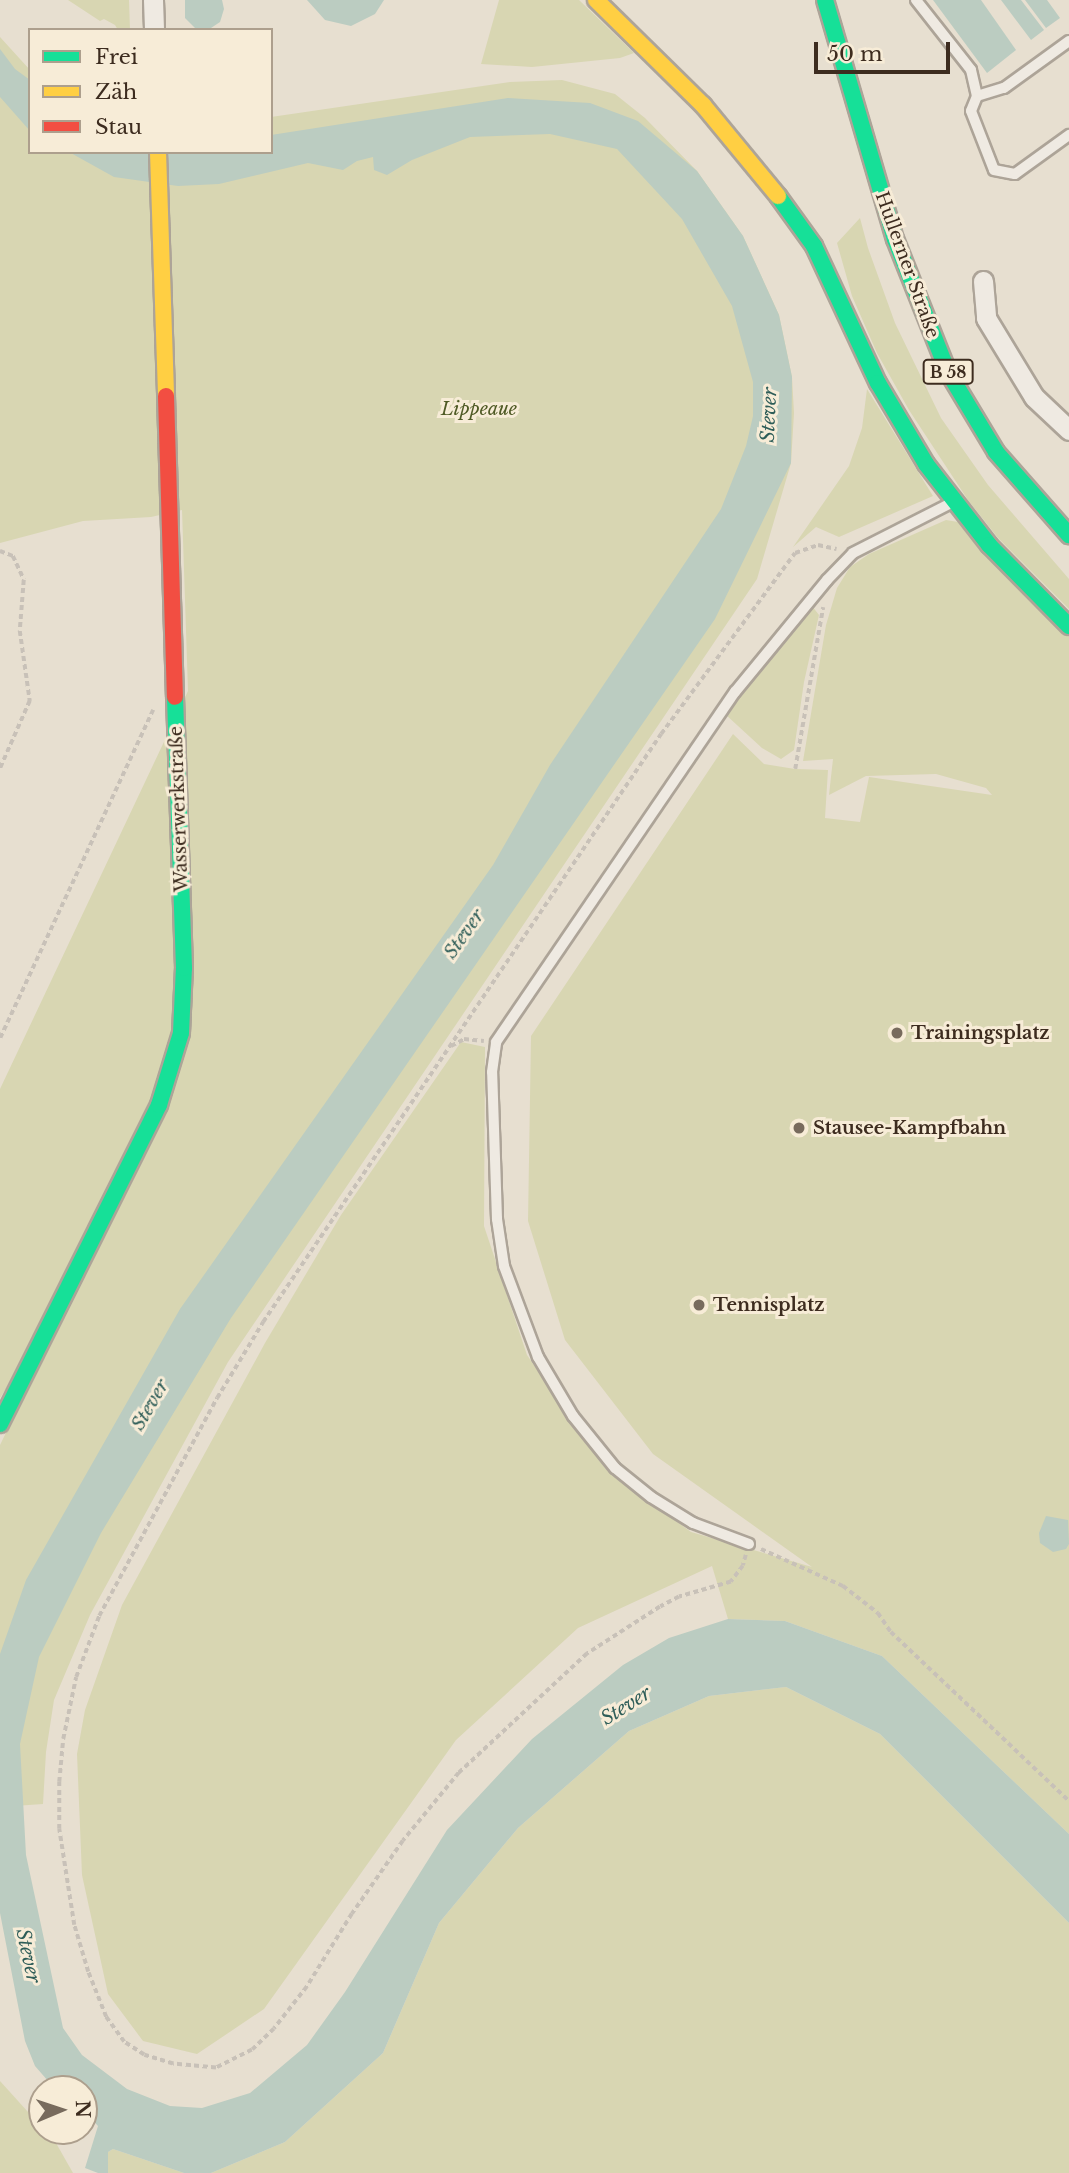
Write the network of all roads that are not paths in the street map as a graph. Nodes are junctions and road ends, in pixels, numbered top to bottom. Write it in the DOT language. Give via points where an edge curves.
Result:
graph roads {
  1 [pos="153,0"];
  2 [pos="596,0"];
  3 [pos="825,0"];
  4 [pos="916,0"];
  5 [pos="154,28"];
  6 [pos="1069,41"];
  7 [pos="977,96"];
  8 [pos="1069,135"];
  9 [pos="158,154"];
  10 [pos="984,281"];
  11 [pos="1069,430"];
  12 [pos="953,502"];
  13 [pos="1069,535"];
  14 [pos="1069,626"];
  15 [pos="0,1424"];
  16 [pos="749,1544"];
  1 -- 5 [label="street"];
  2 -- 12 [label="street" via="703,105 757,167 814,246 878,383"];
  3 -- 13 [label="street, Hullerner Straße / B 58" via="895,239 948,372 996,452"];
  4 -- 7 [label="lane" via="971,70"];
  6 -- 7 [label="lane" via="1004,89"];
  7 -- 8 [label="lane" via="971,111 994,170 1015,174"];
  9 -- 15 [label="street, Wasserwerkstraße" via="184,968 181,1033 159,1105"];
  10 -- 11 [label="street" via="986,318 1034,397"];
  12 -- 14 [label="street" via="1023,583"];
  12 -- 16 [label="lane" via="853,553 827,580 734,692 496,1042 492,1072 497,1219 505,1266 538,1357 573,1416 615,1468 650,1497 693,1523"];
}
